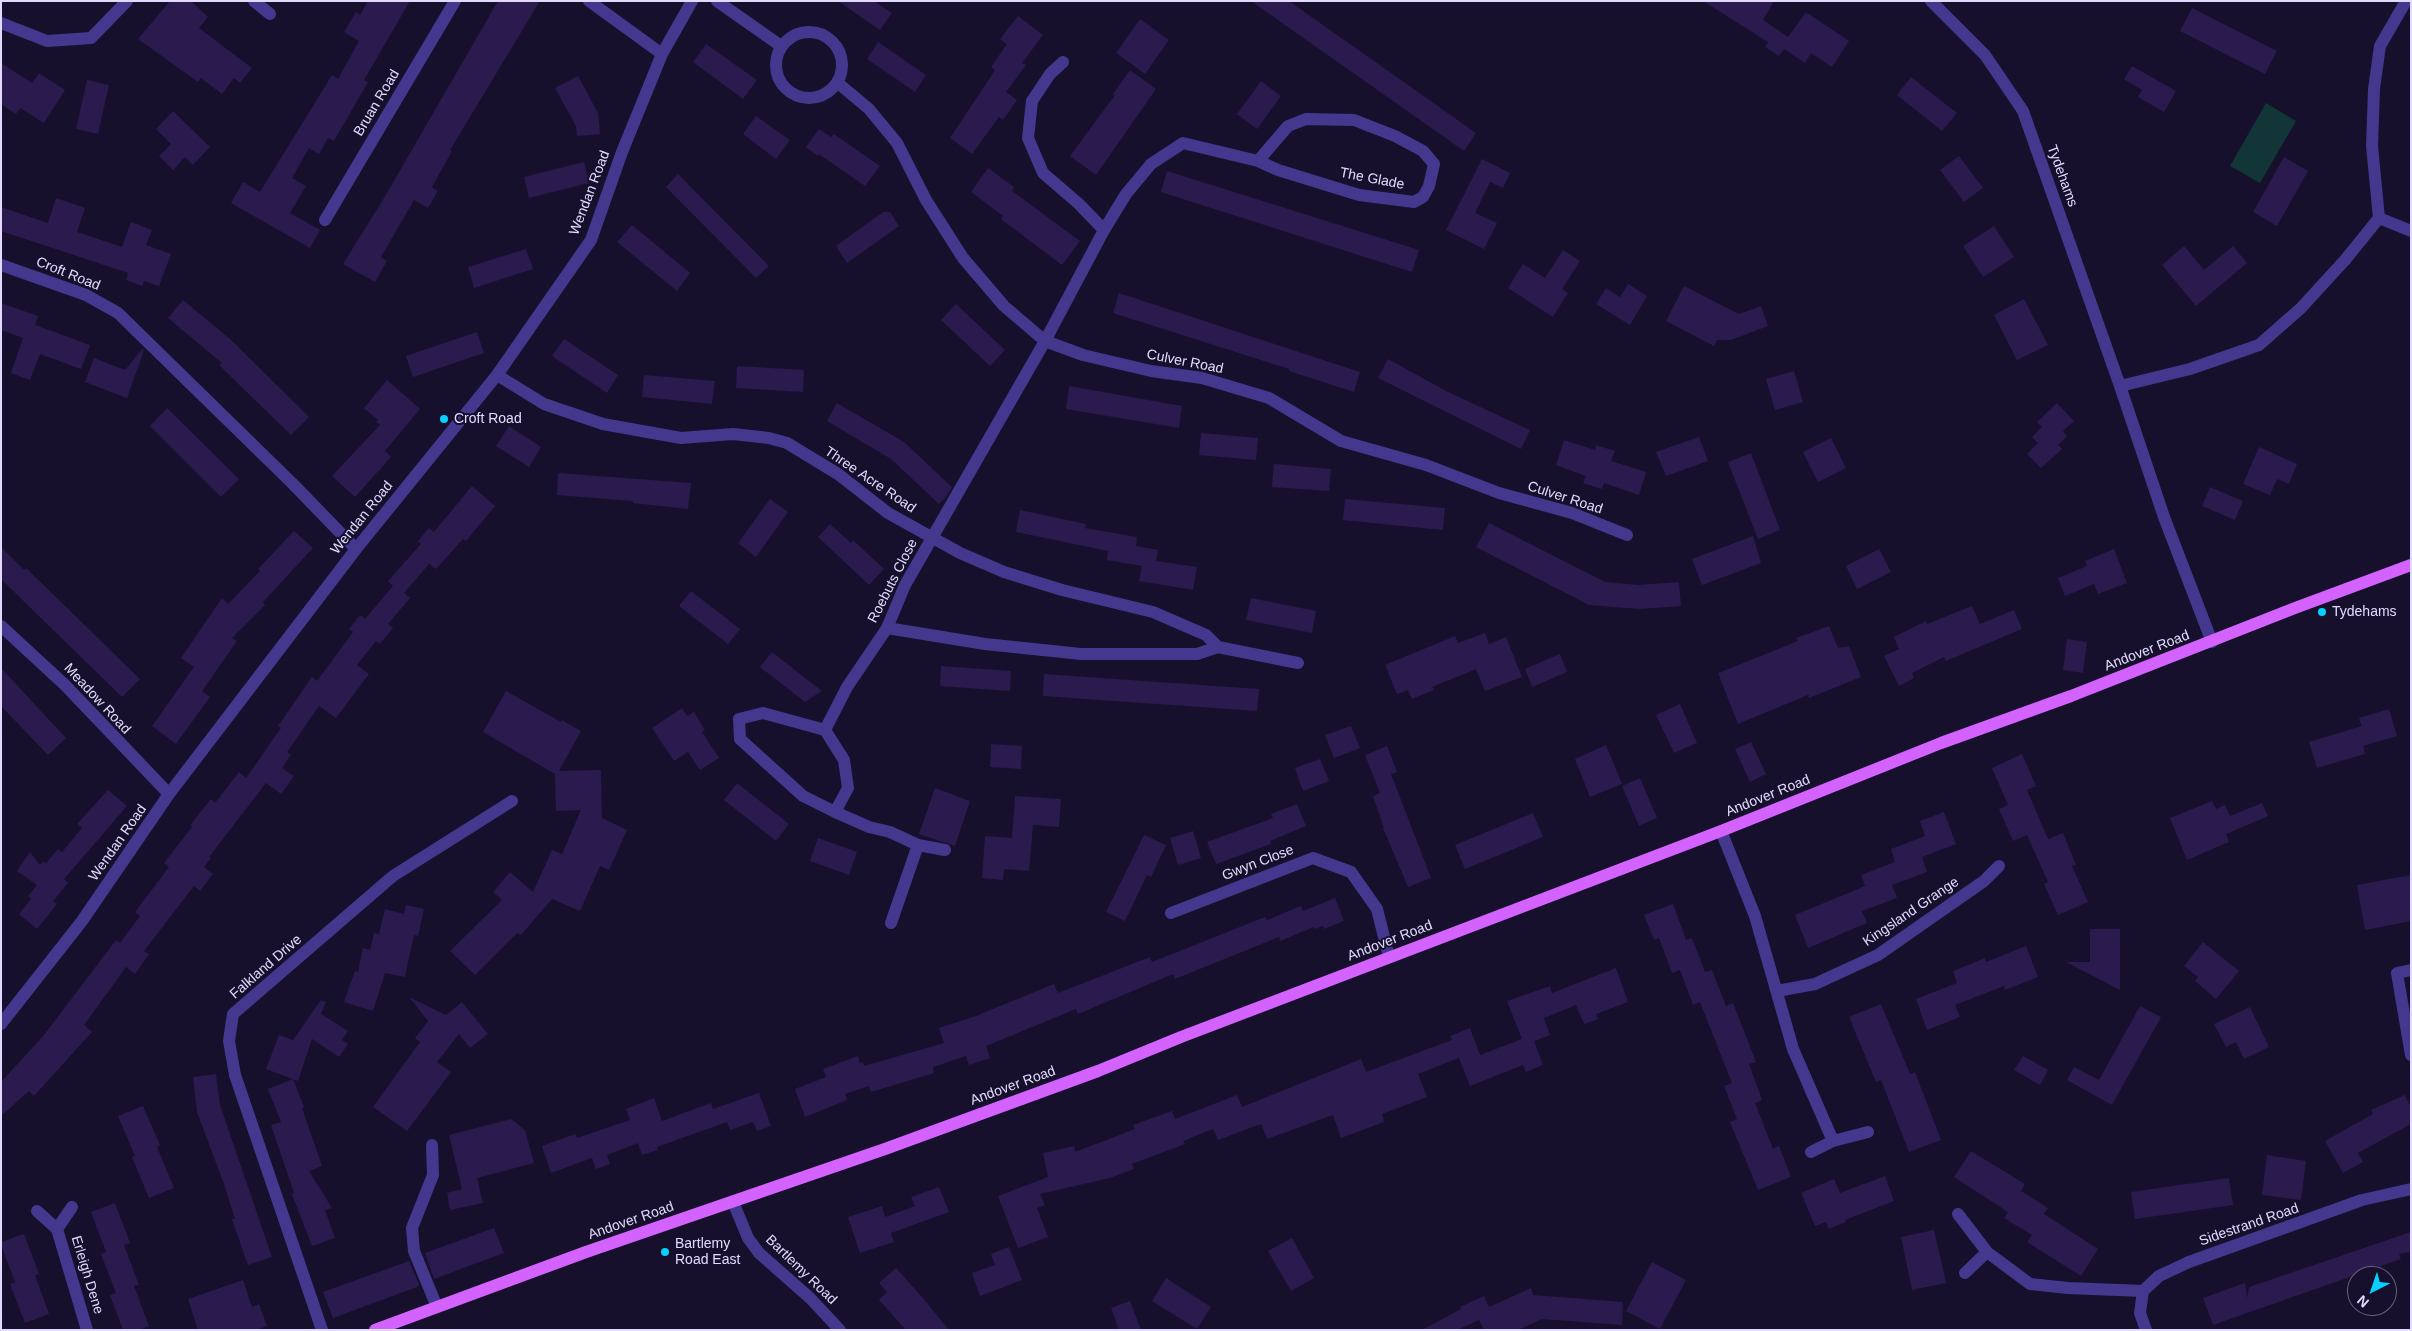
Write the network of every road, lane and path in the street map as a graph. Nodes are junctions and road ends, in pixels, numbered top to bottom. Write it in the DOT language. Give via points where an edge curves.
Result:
graph roads {
  1 [pos="127,1"];
  2 [pos="254,1"];
  3 [pos="456,1"];
  4 [pos="589,1"];
  5 [pos="692,1"];
  6 [pos="717,1"];
  7 [pos="1931,1"];
  8 [pos="2406,1"];
  9 [pos="270,14"];
  10 [pos="1,24"];
  11 [pos="781,46"];
  12 [pos="662,54"];
  13 [pos="1063,62"];
  14 [pos="838,83"];
  15 [pos="1258,161"];
  16 [pos="2379,218"];
  17 [pos="324,220"];
  18 [pos="1104,230"];
  19 [pos="2411,231"];
  20 [pos="1,265"];
  21 [pos="1045,341"];
  22 [pos="497,375"];
  23 [pos="2120,386"];
  24 [pos="1628,535"];
  25 [pos="932,538"];
  26 [pos="356,549"];
  27 [pos="2411,565"];
  28 [pos="1,626"];
  29 [pos="886,628"];
  30 [pos="2212,642"];
  31 [pos="1218,647"];
  32 [pos="1298,663"];
  33 [pos="825,730"];
  34 [pos="170,794"];
  35 [pos="512,801"];
  36 [pos="835,812"];
  37 [pos="1721,831"];
  38 [pos="918,845"];
  39 [pos="945,850"];
  40 [pos="1999,866"];
  41 [pos="1171,913"];
  42 [pos="892,923"];
  43 [pos="1389,957"];
  44 [pos="2411,970"];
  45 [pos="1777,991"];
  46 [pos="1,1024"];
  47 [pos="2411,1055"];
  48 [pos="1868,1132"];
  49 [pos="1833,1141"];
  50 [pos="432,1145"];
  51 [pos="1811,1152"];
  52 [pos="2411,1189"];
  53 [pos="733,1202"];
  54 [pos="72,1207"];
  55 [pos="38,1211"];
  56 [pos="1958,1214"];
  57 [pos="57,1229"];
  58 [pos="1987,1252"];
  59 [pos="1965,1272"];
  60 [pos="2143,1292"];
  61 [pos="437,1307"];
  62 [pos="87,1330"];
  63 [pos="322,1330"];
  64 [pos="375,1330"];
  65 [pos="840,1330"];
  66 [pos="2146,1330"];
  1 -- 10 [label="street" via="91,38 48,41"];
  2 -- 9 [label="street"];
  3 -- 17 [label="street, Bruan Road"];
  4 -- 12 [label="street"];
  5 -- 12 [label="street, Wendan Road"];
  6 -- 11 [label="street"];
  7 -- 23 [label="street, Tydehams" via="1986,55 2023,111"];
  8 -- 16 [label="street" via="2380,46 2374,89 2372,146"];
  11 -- 14 [label="street" via="798,33 819,32 836,44 841,57 843,63"];
  11 -- 14 [label="street" via="776,63 779,80 791,94 808,99 825,95"];
  12 -- 22 [label="street, Wendan Road" via="591,240"];
  13 -- 18 [label="street" via="1050,74 1032,101 1028,138 1043,173"];
  14 -- 21 [label="street, Culver Road" via="869,109 897,143 926,200 962,258 1004,306"];
  15 -- 15 [label="street, The Glade" via="1288,126 1306,119 1354,120 1423,151 1434,164 1429,186 1423,197 1414,202 1359,194"];
  15 -- 18 [label="street, The Glade" via="1183,143 1151,164 1126,194"];
  16 -- 19 [label="street"];
  16 -- 23 [label="street" via="2301,308 2259,345 2190,369"];
  18 -- 21 [label="street, The Glade"];
  20 -- 26 [label="street, Croft Road" via="86,295 118,313"];
  21 -- 24 [label="street, Culver Road" via="1083,355 1151,371 1202,378 1269,398 1341,441 1426,465 1499,493 1572,513"];
  21 -- 25 [label="street, Roebuts Close"];
  22 -- 25 [label="street, Three Acre Road" via="544,404 603,424 682,438 733,434 787,443 838,474 888,513"];
  22 -- 26 [label="street, Wendan Road"];
  23 -- 30 [label="street, Tydehams" via="2164,518"];
  25 -- 29 [label="street, Roebuts Close" via="905,585"];
  25 -- 31 [label="street, Three Acre Road" via="1004,572 1153,612 1206,634"];
  26 -- 34 [label="street, Wendan Road"];
  27 -- 30 [label="main road, Andover Road"];
  28 -- 34 [label="street, Meadow Road" via="65,685"];
  29 -- 31 [label="street, Three Acre Road" via="985,644 1081,654 1197,654"];
  29 -- 33 [label="street, Roebuts Close"];
  30 -- 37 [label="main road, Andover Road" via="1941,743"];
  31 -- 32 [label="street, Three Acre Road"];
  33 -- 36 [label="street" via="844,760 848,788"];
  33 -- 36 [label="street" via="762,713 738,719 740,739 803,796"];
  34 -- 46 [label="street, Wendan Road" via="82,921"];
  35 -- 63 [label="street, Falkland Drive" via="392,876 233,1014 229,1042 235,1075"];
  36 -- 38 [label="street"];
  37 -- 43 [label="main road, Andover Road"];
  37 -- 45 [label="street" via="1754,916"];
  38 -- 39 [label="street"];
  38 -- 42 [label="street"];
  40 -- 45 [label="street, Kingsland Grange" via="1984,881 1878,955 1815,984"];
  41 -- 43 [label="street, Gwyn Close" via="1313,858 1351,872 1377,909"];
  43 -- 53 [label="main road, Andover Road" via="1098,1071"];
  44 -- 47 [label="street" via="2396,972"];
  45 -- 49 [label="street" via="1793,1049"];
  48 -- 49 [label="street"];
  49 -- 51 [label="street"];
  50 -- 61 [label="street" via="433,1175 412,1228 414,1251"];
  52 -- 60 [label="street, Sidestrand Road" via="2362,1200 2189,1262 2159,1276"];
  53 -- 61 [label="main road, Andover Road"];
  53 -- 65 [label="street, Bartlemy Road" via="748,1238 759,1253 810,1298"];
  54 -- 57 [label="street, Erleigh Dene"];
  55 -- 57 [label="street, Erleigh Dene"];
  56 -- 58 [label="street"];
  57 -- 62 [label="street, Erleigh Dene"];
  58 -- 59 [label="street"];
  58 -- 60 [label="street" via="2030,1284"];
  60 -- 66 [label="street" via="2140,1313"];
  61 -- 64 [label="main road, Andover Road"];
}
